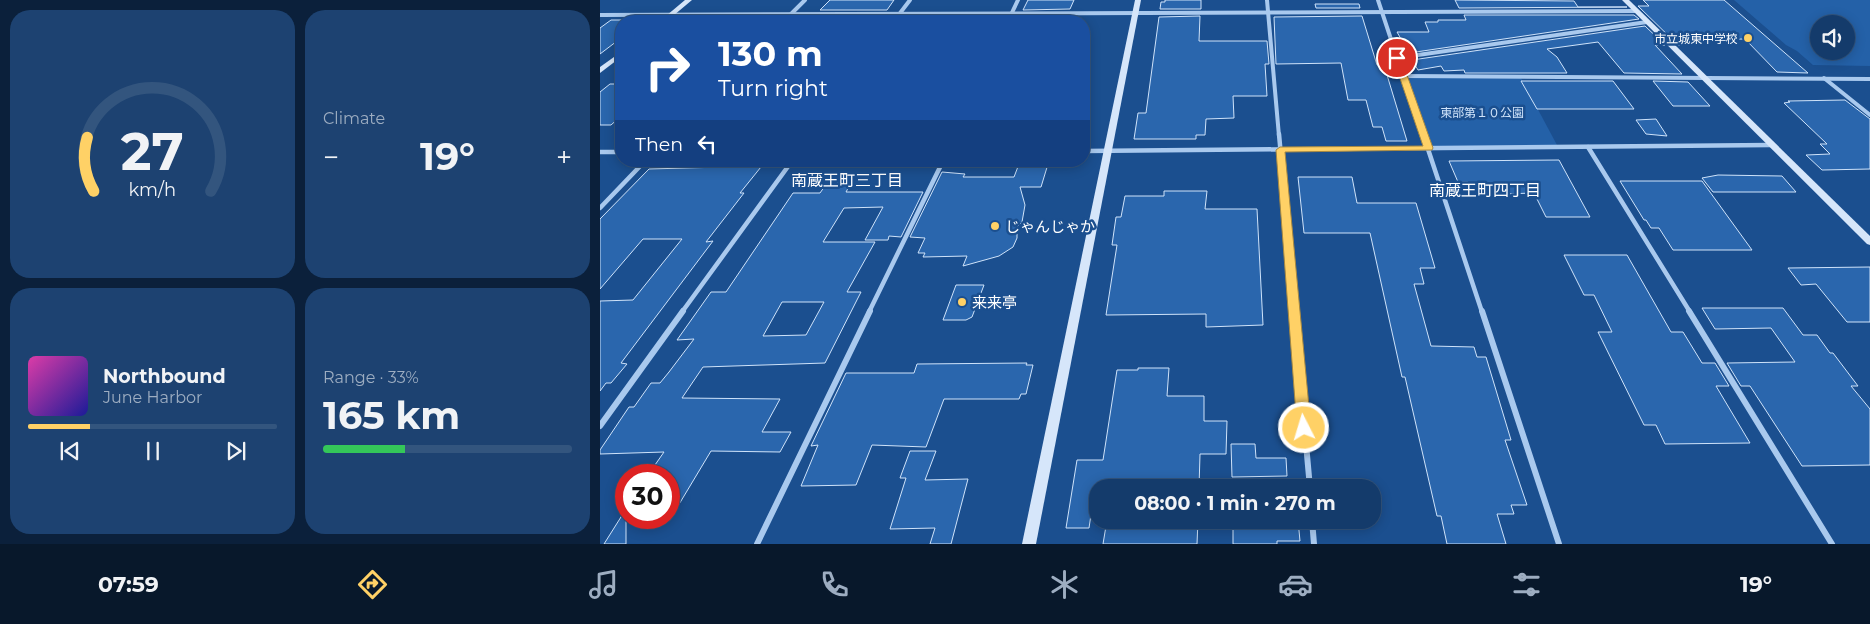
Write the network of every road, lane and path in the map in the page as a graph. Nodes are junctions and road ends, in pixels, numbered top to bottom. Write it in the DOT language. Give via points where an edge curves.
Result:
graph roads {
  1 [pos="689,0"];
  2 [pos="805,0"];
  3 [pos="910,0"];
  4 [pos="1018,0"];
  5 [pos="1138,0"];
  6 [pos="1267,0"];
  7 [pos="1378,0"];
  8 [pos="1625,0"];
  9 [pos="1382,12"];
  10 [pos="1636,12"];
  11 [pos="1268,13"];
  12 [pos="791,14"];
  13 [pos="899,14"];
  14 [pos="1136,14"];
  15 [pos="600,15"];
  16 [pos="671,15"];
  17 [pos="1011,15"];
  18 [pos="1647,22"];
  19 [pos="1397,58"];
  20 [pos="615,59"];
  21 [pos="600,71"];
  22 [pos="1403,76"];
  23 [pos="1702,77"];
  24 [pos="1824,78"];
  25 [pos="1870,79"];
  26 [pos="1870,115"];
  27 [pos="1771,145"];
  28 [pos="1588,147"];
  29 [pos="1429,148"];
  30 [pos="1280,150"];
  31 [pos="1090,151"];
  32 [pos="1107,151"];
  33 [pos="600,152"];
  34 [pos="615,152"];
  35 [pos="639,167"];
  36 [pos="788,167"];
  37 [pos="940,167"];
  38 [pos="600,208"];
  39 [pos="1870,242"];
  40 [pos="600,426"];
  41 [pos="1309,479"];
  42 [pos="1313,529"];
  43 [pos="757,544"];
  44 [pos="1029,544"];
  45 [pos="1314,544"];
  46 [pos="1559,544"];
  47 [pos="1832,544"];
  1 -- 16 [label="street"];
  2 -- 12 [label="street"];
  3 -- 13 [label="street"];
  4 -- 17 [label="street"];
  5 -- 14 [label="street"];
  6 -- 11 [label="street"];
  7 -- 9 [label="street"];
  8 -- 10 [label="street"];
  9 -- 10 [label="street"];
  9 -- 11 [label="street"];
  9 -- 19 [label="street"];
  10 -- 18 [label="street"];
  11 -- 14 [label="street"];
  11 -- 30 [label="street"];
  12 -- 13 [label="street"];
  12 -- 16 [label="street"];
  13 -- 17 [label="street"];
  14 -- 17 [label="street"];
  14 -- 32 [label="street"];
  15 -- 16 [label="street"];
  18 -- 19 [label="street"];
  18 -- 23 [label="street"];
  19 -- 22 [label="street"];
  20 -- 21 [label="street"];
  22 -- 23 [label="street"];
  22 -- 29 [label="street"];
  23 -- 24 [label="street"];
  23 -- 27 [label="street"];
  24 -- 25 [label="street"];
  24 -- 26 [label="street"];
  27 -- 28 [label="street"];
  27 -- 39 [label="street"];
  28 -- 29 [label="street"];
  28 -- 47 [label="street"];
  29 -- 30 [label="street"];
  29 -- 46 [label="street"];
  30 -- 32 [label="street"];
  30 -- 41 [label="street"];
  31 -- 32 [label="street"];
  32 -- 44 [label="street"];
  33 -- 34 [label="street"];
  35 -- 38 [label="street"];
  36 -- 40 [label="street"];
  37 -- 43 [label="street"];
  42 -- 45 [label="street"];
}
